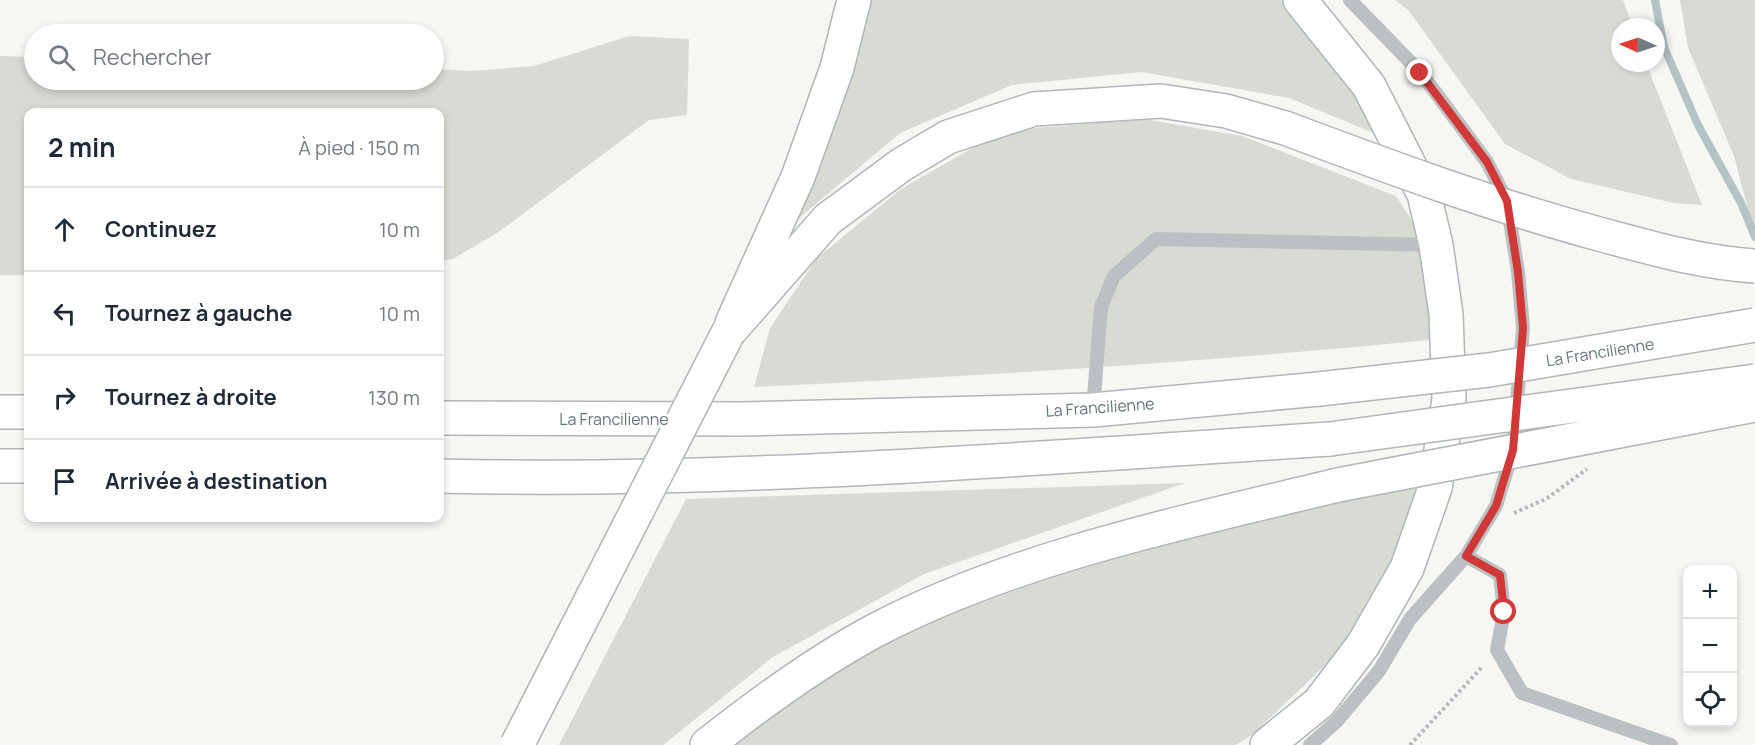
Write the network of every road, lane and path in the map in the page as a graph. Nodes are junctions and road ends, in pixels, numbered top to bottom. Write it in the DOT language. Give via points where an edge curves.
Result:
graph roads {
  1 [pos="854,0"];
  2 [pos="1300,0"];
  3 [pos="1350,0"];
  4 [pos="1436,245"];
  5 [pos="1755,266"];
  6 [pos="1755,326"];
  7 [pos="728,333"];
  8 [pos="1755,381"];
  9 [pos="1755,405"];
  10 [pos="1093,410"];
  11 [pos="0,412"];
  12 [pos="24,412"];
  13 [pos="444,418"];
  14 [pos="0,466"];
  15 [pos="24,466"];
  16 [pos="1590,467"];
  17 [pos="444,476"];
  18 [pos="1496,506"];
  19 [pos="1466,556"];
  20 [pos="1497,650"];
  21 [pos="517,745"];
  22 [pos="707,745"];
  23 [pos="1268,745"];
  24 [pos="1310,745"];
  25 [pos="1410,745"];
  26 [pos="1671,745"];
  1 -- 7 [label="main road" via="837,68 798,177"];
  2 -- 4 [label="main road" via="1369,86 1424,194"];
  3 -- 18 [label="lane" via="1420,73 1487,162 1507,201 1523,328 1513,450"];
  4 -- 10 [label="lane" via="1156,239 1114,276 1101,308"];
  4 -- 23 [label="main road" via="1446,314 1449,399 1435,488 1407,568 1363,645 1319,703"];
  5 -- 7 [label="main road, bridge" via="1660,251 1487,202 1285,128 1226,111 1161,101 1034,109 948,137 901,165 828,219"];
  6 -- 10 [label="main road, La Francilienne, bridge" via="1489,370"];
  7 -- 21 [label="main road, bridge"];
  8 -- 17 [label="main road, bridge" via="1330,439 735,474 555,479"];
  9 -- 22 [label="main road, bridge" via="1338,485 1183,522 1070,555 955,594 875,631 795,681"];
  10 -- 13 [label="main road, La Francilienne" via="743,419"];
  11 -- 12 [label="main road"];
  14 -- 15 [label="main road"];
  16 -- 18 [label="path" via="1546,500 1513,513"];
  18 -- 19 [label="lane"];
  19 -- 20 [label="lane" via="1500,575 1504,612"];
  19 -- 24 [label="lane" via="1410,619 1379,671"];
  20 -- 25 [label="path"];
  20 -- 26 [label="lane" via="1522,693"];
}
